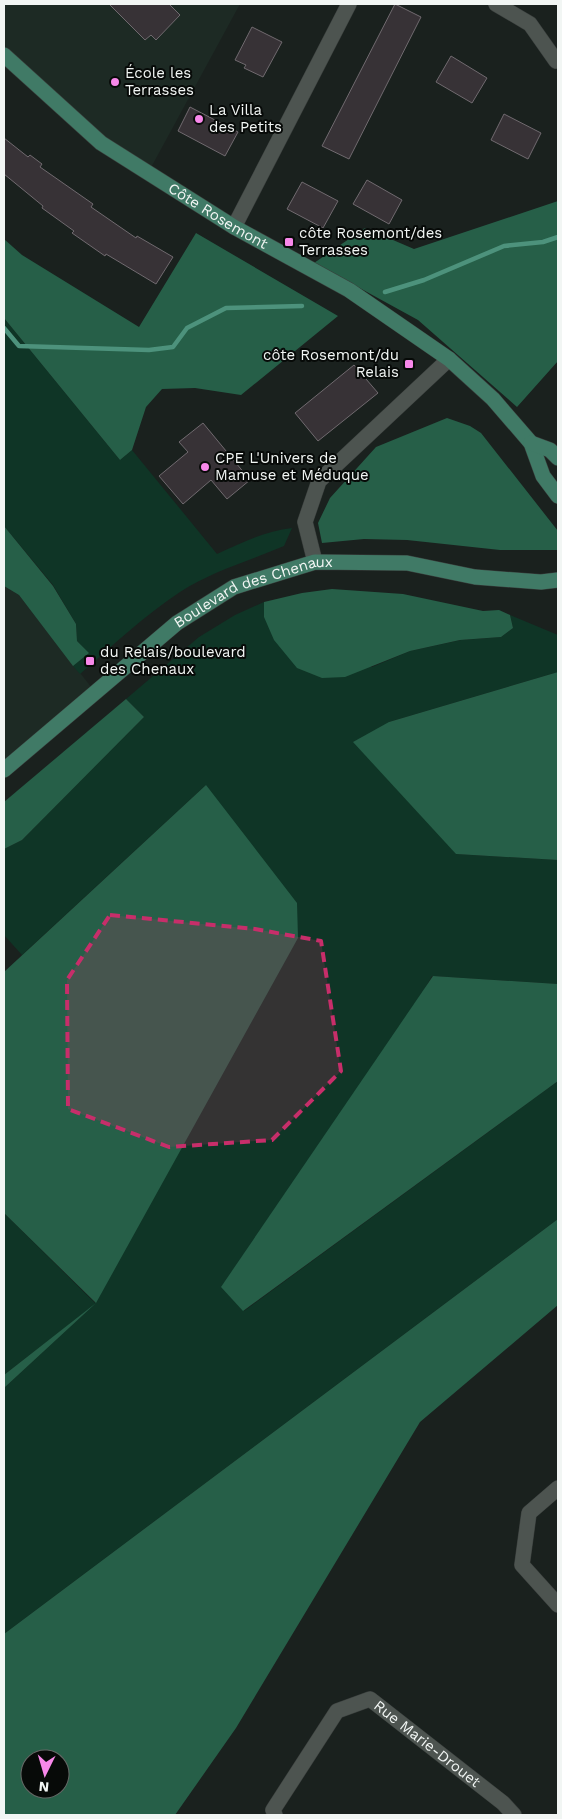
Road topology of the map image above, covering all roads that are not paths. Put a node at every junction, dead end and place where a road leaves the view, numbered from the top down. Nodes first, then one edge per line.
1 (349, 4) edge
2 (496, 4) edge
3 (4, 55) edge
4 (556, 62) dead end
5 (234, 228) junction
6 (449, 359) junction
7 (531, 443) junction
8 (558, 458) edge
9 (558, 496) edge
10 (315, 562) junction
11 (558, 580) edge
12 (4, 770) edge
13 (558, 1488) edge
14 (558, 1605) edge
15 (275, 1815) edge
16 (514, 1815) edge

1 - 5 street
2 - 4 street
3 - 5 street, Côte Rosemont
5 - 6 street, Côte Rosemont
6 - 7 street, Côte Rosemont
6 - 10 street
7 - 8 street, Côte Rosemont
7 - 9 street, Côte Rosemont
10 - 11 street, Boulevard des Chenaux
10 - 12 street, Boulevard des Chenaux
13 - 14 street
15 - 16 street, Rue Marie-Drouet

